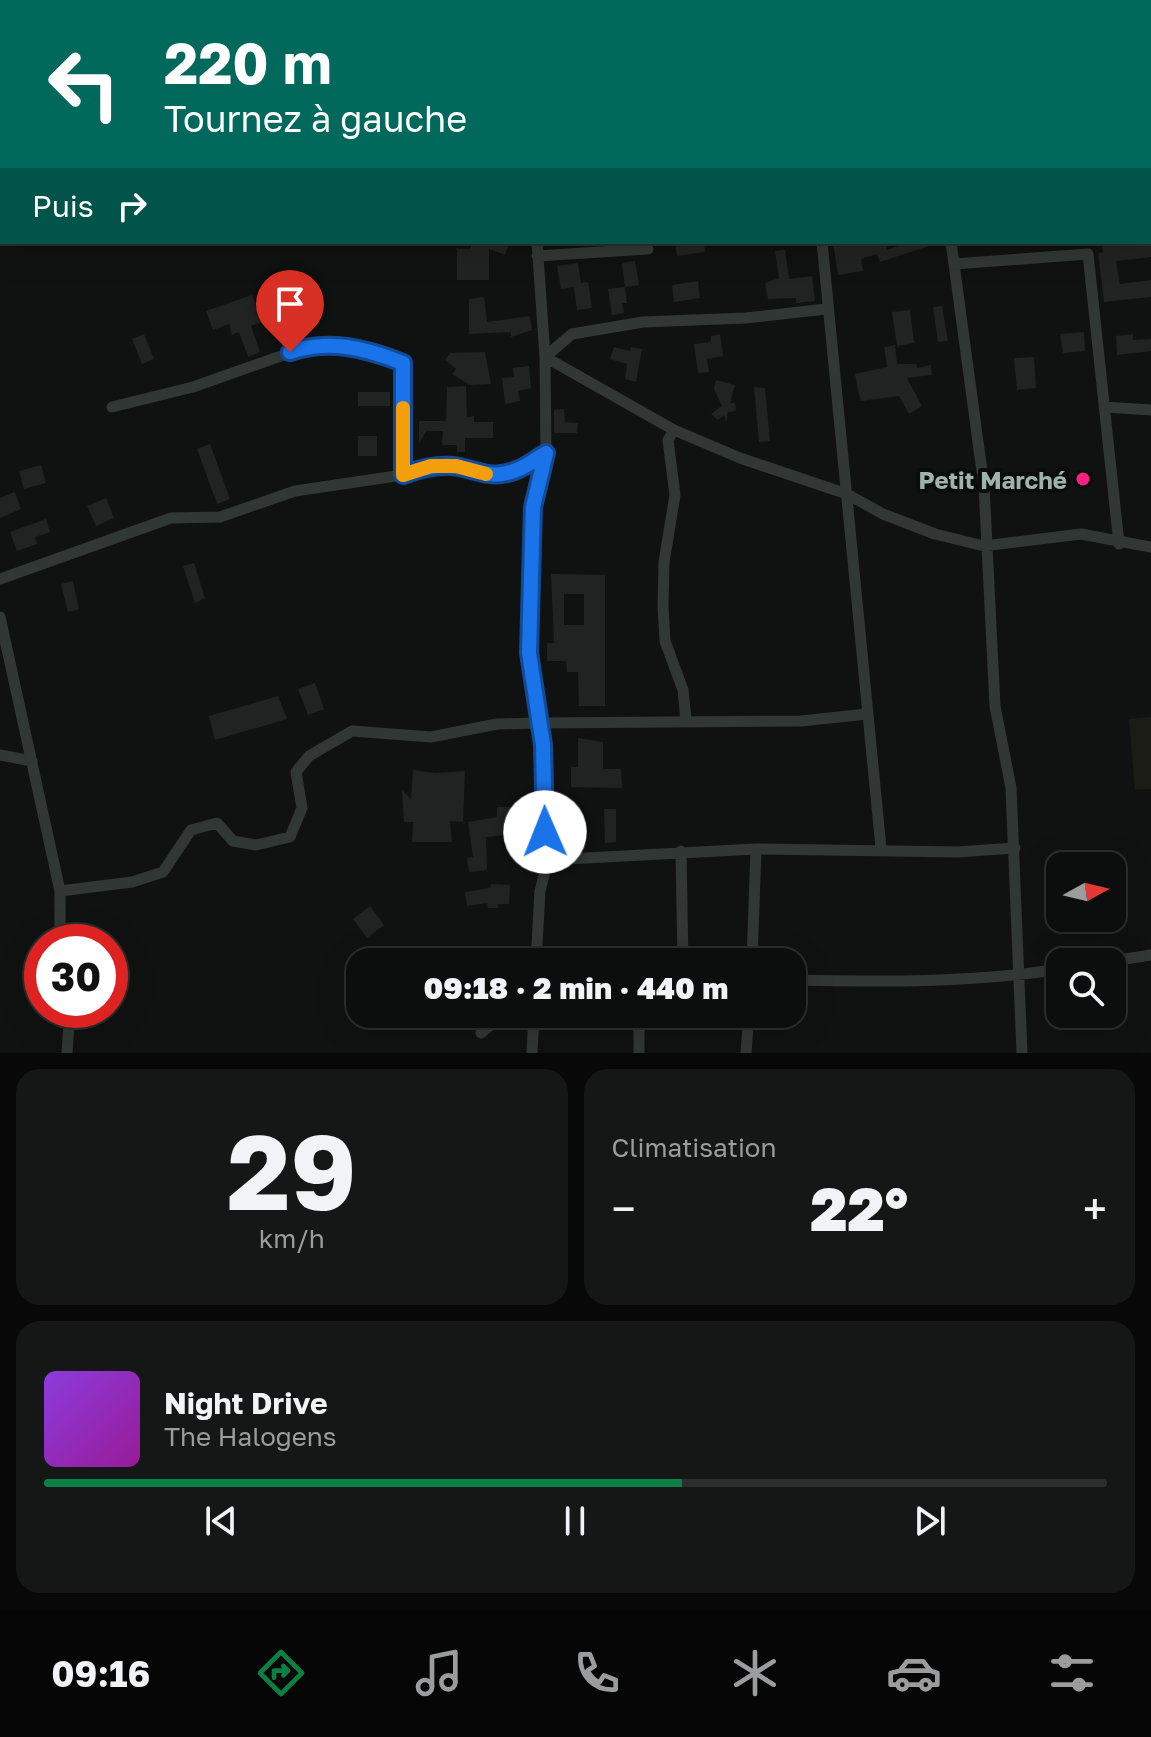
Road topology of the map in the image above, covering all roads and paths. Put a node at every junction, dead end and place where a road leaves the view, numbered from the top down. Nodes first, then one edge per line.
1 (537, 244) edge
2 (822, 244) edge
3 (951, 244) edge
4 (648, 249) dead end
5 (537, 256) junction
6 (954, 264) junction
7 (826, 309) junction
8 (545, 357) junction
9 (112, 407) dead end
10 (1104, 407) junction
11 (1151, 410) edge
12 (674, 430) junction
13 (546, 453) junction
14 (403, 475) junction
15 (847, 494) junction
16 (1119, 544) junction
17 (987, 546) junction
18 (1151, 547) edge
19 (0, 579) edge
20 (0, 617) edge
21 (867, 714) junction
22 (686, 720) junction
23 (540, 723) junction
24 (0, 755) edge
25 (32, 761) junction
26 (881, 848) junction
27 (1015, 848) junction
28 (756, 849) junction
29 (681, 851) junction
30 (548, 860) junction
31 (60, 891) junction
32 (60, 924) edge
33 (537, 948) edge
34 (683, 948) edge
35 (752, 948) edge
36 (1151, 955) edge
37 (1126, 959) edge
38 (1046, 971) edge
39 (1019, 976) junction
40 (806, 980) edge
41 (69, 1028) edge
42 (487, 1028) edge
43 (533, 1028) edge
44 (639, 1028) edge
45 (748, 1028) edge
46 (481, 1033) dead end
47 (67, 1053) edge
48 (532, 1053) edge
49 (639, 1053) edge
50 (746, 1053) edge
51 (1022, 1053) edge

1 - 5 street
2 - 7 street
3 - 6 street
4 - 5 street
5 - 8 street
6 - 10 street
6 - 17 street
7 - 8 street
7 - 15 street
8 - 12 street
8 - 13 street
9 - 14 street
10 - 11 street
10 - 16 street
12 - 15 street
12 - 22 street
13 - 14 street
13 - 23 street
14 - 19 street
15 - 17 street
15 - 21 street
16 - 17 street
16 - 18 street
17 - 27 street
20 - 25 street
21 - 22 street
21 - 26 street
22 - 23 street
23 - 30 street
23 - 31 street
24 - 25 street
25 - 31 street
26 - 27 street
26 - 28 street
27 - 39 street
28 - 29 street
28 - 35 street
29 - 30 street
29 - 34 street
30 - 33 street
31 - 32 street
36 - 37 street
38 - 39 street
39 - 40 street
39 - 51 street
41 - 47 street
42 - 46 street
43 - 48 street
44 - 49 street
45 - 50 street

